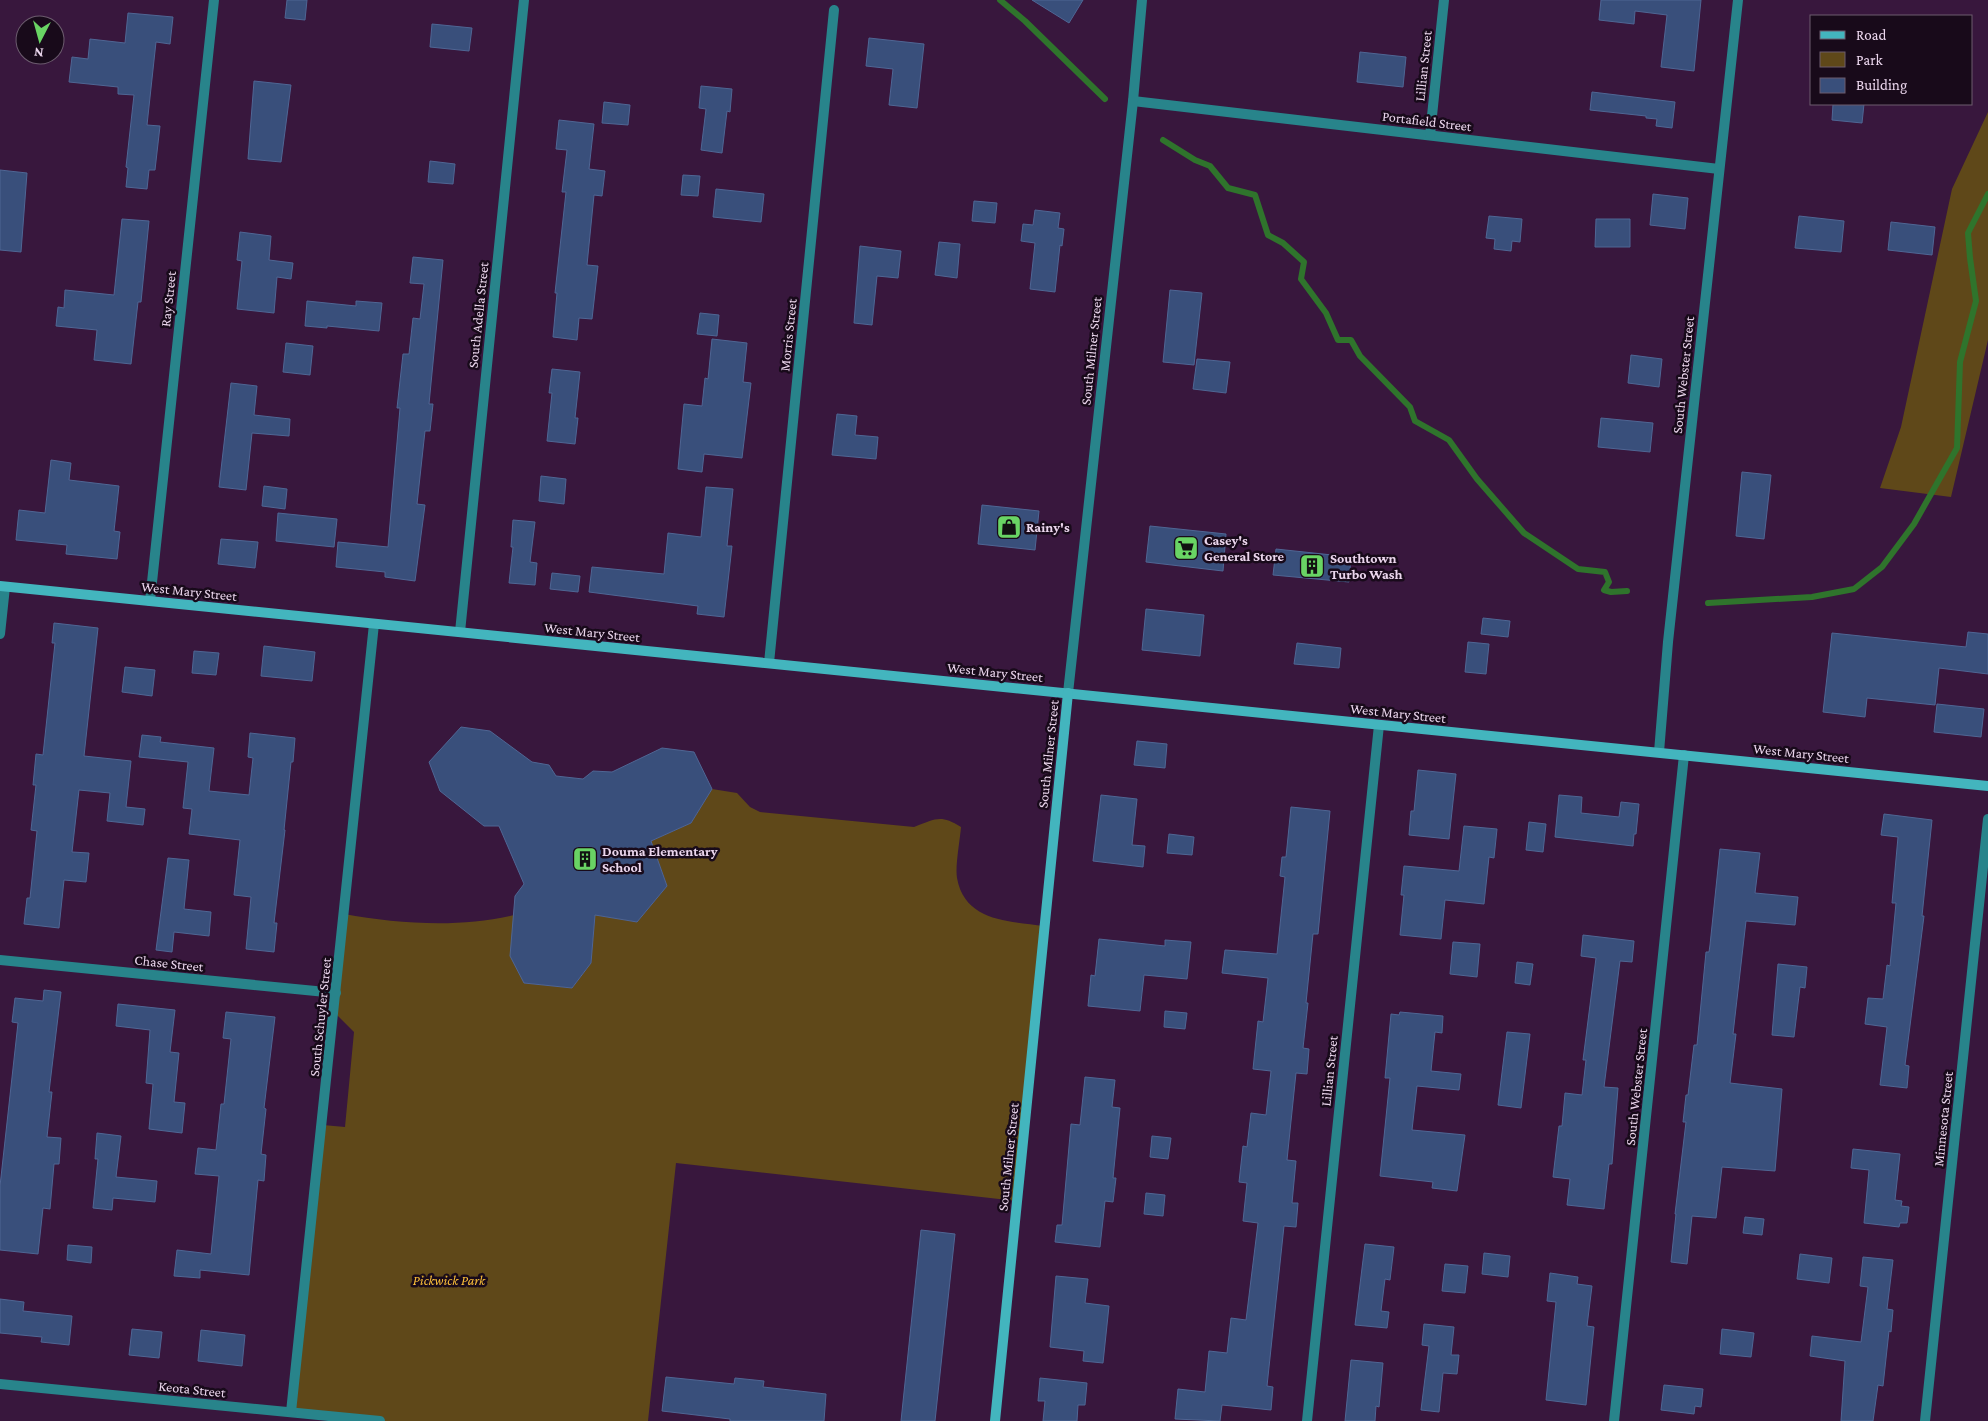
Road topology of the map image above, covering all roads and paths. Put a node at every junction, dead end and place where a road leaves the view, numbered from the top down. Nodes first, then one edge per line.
1 (214, 0) edge
2 (524, 0) edge
3 (1142, 0) edge
4 (1444, 0) edge
5 (1738, 0) edge
6 (834, 10) dead end
7 (1133, 101) junction
8 (1430, 135) junction
9 (1719, 169) junction
10 (2, 586) edge
11 (150, 601) junction
12 (374, 624) junction
13 (460, 632) junction
14 (0, 634) edge
15 (769, 663) junction
16 (1068, 693) junction
17 (1379, 725) junction
18 (1659, 752) junction
19 (1684, 755) junction
20 (1988, 786) edge
21 (1988, 819) edge
22 (0, 960) edge
23 (336, 993) junction
24 (0, 1384) edge
25 (291, 1412) junction
26 (380, 1421) edge
27 (995, 1421) edge
28 (1307, 1421) edge
29 (1614, 1421) edge
30 (1925, 1421) edge

1 - 11 street, Ray Street
2 - 13 street, South Adella Street
3 - 7 street, South Milner Street
4 - 8 street, Lillian Street
5 - 9 street, South Webster Street
6 - 15 street, Morris Street
7 - 8 street, Portafield Street
7 - 16 street, South Milner Street
8 - 9 street, Portafield Street
9 - 18 street, South Webster Street
10 - 11 main road, West Mary Street
10 - 14 street
11 - 12 main road, West Mary Street
12 - 13 main road, West Mary Street
12 - 23 street, South Schuyler Street
13 - 15 main road, West Mary Street
15 - 16 main road, West Mary Street
16 - 17 main road, West Mary Street
16 - 27 main road, South Milner Street
17 - 18 main road, West Mary Street
17 - 28 street, Lillian Street
18 - 19 main road, West Mary Street
19 - 20 main road, West Mary Street
19 - 29 street, South Webster Street
21 - 30 street, Minnesota Street
22 - 23 street, Chase Street
23 - 25 street, South Schuyler Street
24 - 25 street, Keota Street
25 - 26 street, Keota Street

